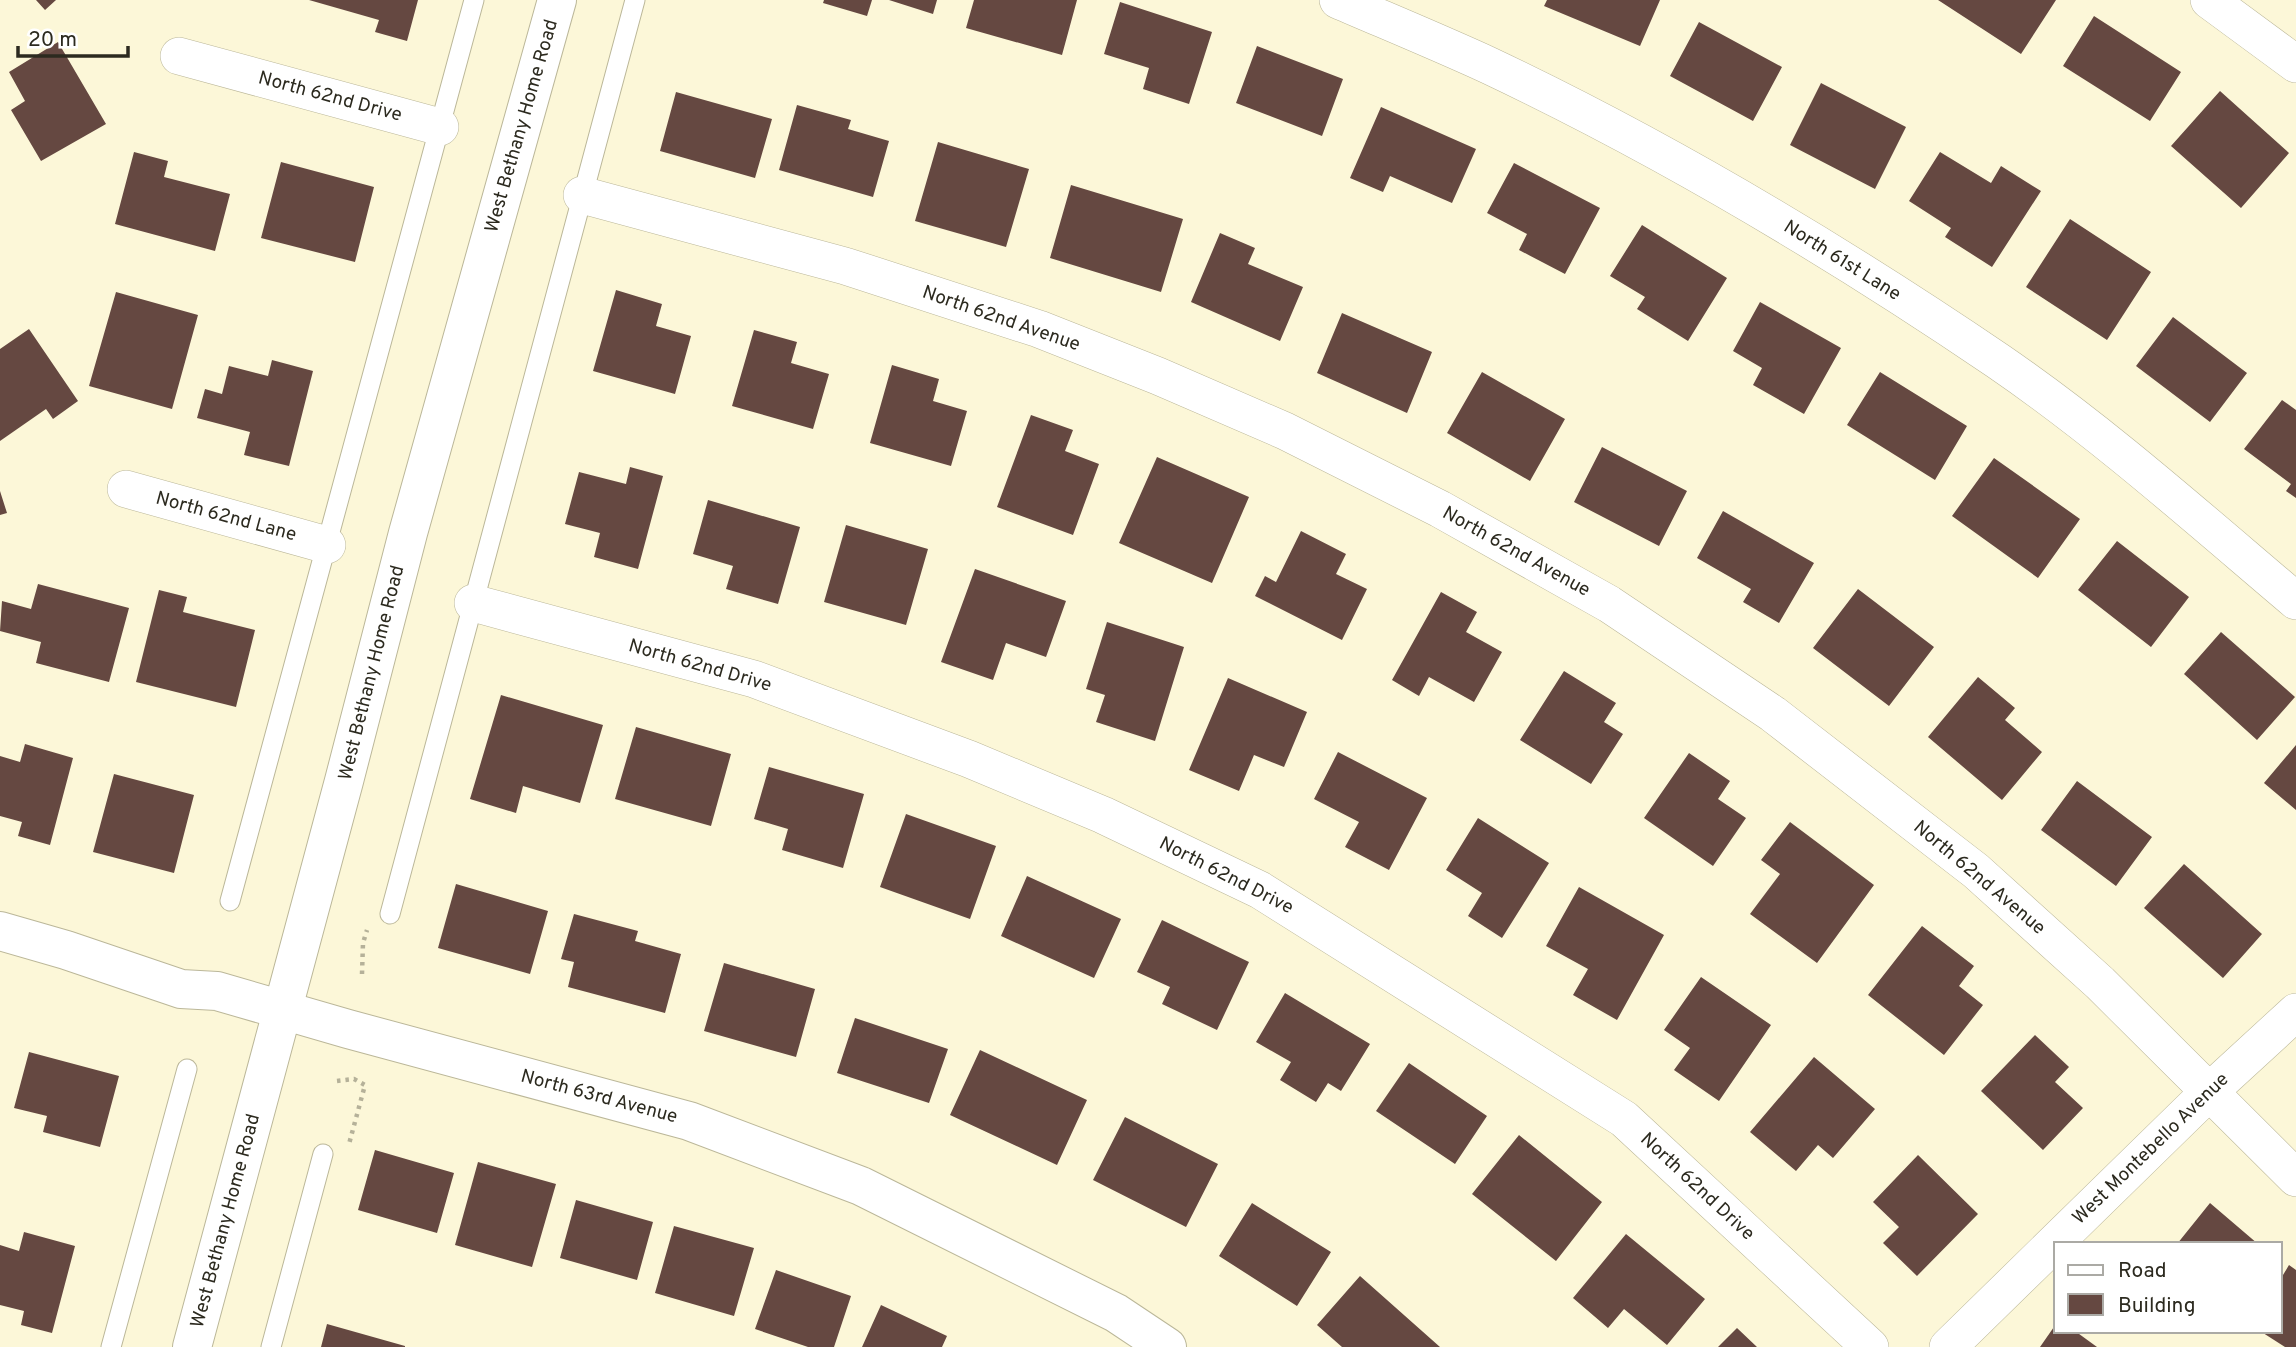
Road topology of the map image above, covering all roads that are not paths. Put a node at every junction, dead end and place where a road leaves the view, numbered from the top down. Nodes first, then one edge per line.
1 (474, 0) edge
2 (557, 0) edge
3 (633, 0) edge
4 (1338, 0) edge
5 (2209, 0) edge
6 (179, 56) dead end
7 (2296, 64) edge
8 (440, 127) junction
9 (582, 195) junction
10 (126, 489) dead end
11 (327, 545) junction
12 (2296, 601) edge
13 (473, 603) junction
14 (230, 901) dead end
15 (390, 914) dead end
16 (0, 931) edge
17 (282, 1009) junction
18 (2296, 1012) edge
19 (187, 1069) dead end
20 (2210, 1091) junction
21 (323, 1154) dead end
22 (2296, 1178) edge
23 (2055, 1242) edge
24 (2054, 1243) edge
25 (111, 1347) edge
26 (192, 1347) edge
27 (271, 1347) edge
28 (1167, 1347) edge
29 (1870, 1347) edge
30 (1948, 1347) edge

1 - 8 lane
2 - 17 main road, West Bethany Home Road
3 - 9 lane
4 - 12 street, North 61st Lane
5 - 7 street
6 - 8 street, North 62nd Drive
8 - 11 lane
9 - 13 lane
9 - 20 street, North 62nd Avenue
10 - 11 street, North 62nd Lane
11 - 14 lane
13 - 15 lane
13 - 29 street, North 62nd Drive
16 - 17 main road, North 63rd Avenue
17 - 26 main road, West Bethany Home Road
17 - 28 main road, North 63rd Avenue
18 - 20 street, West Montebello Avenue
19 - 25 lane
20 - 22 street, North 62nd Avenue
20 - 23 street, West Montebello Avenue
21 - 27 lane
24 - 30 street, West Montebello Avenue

